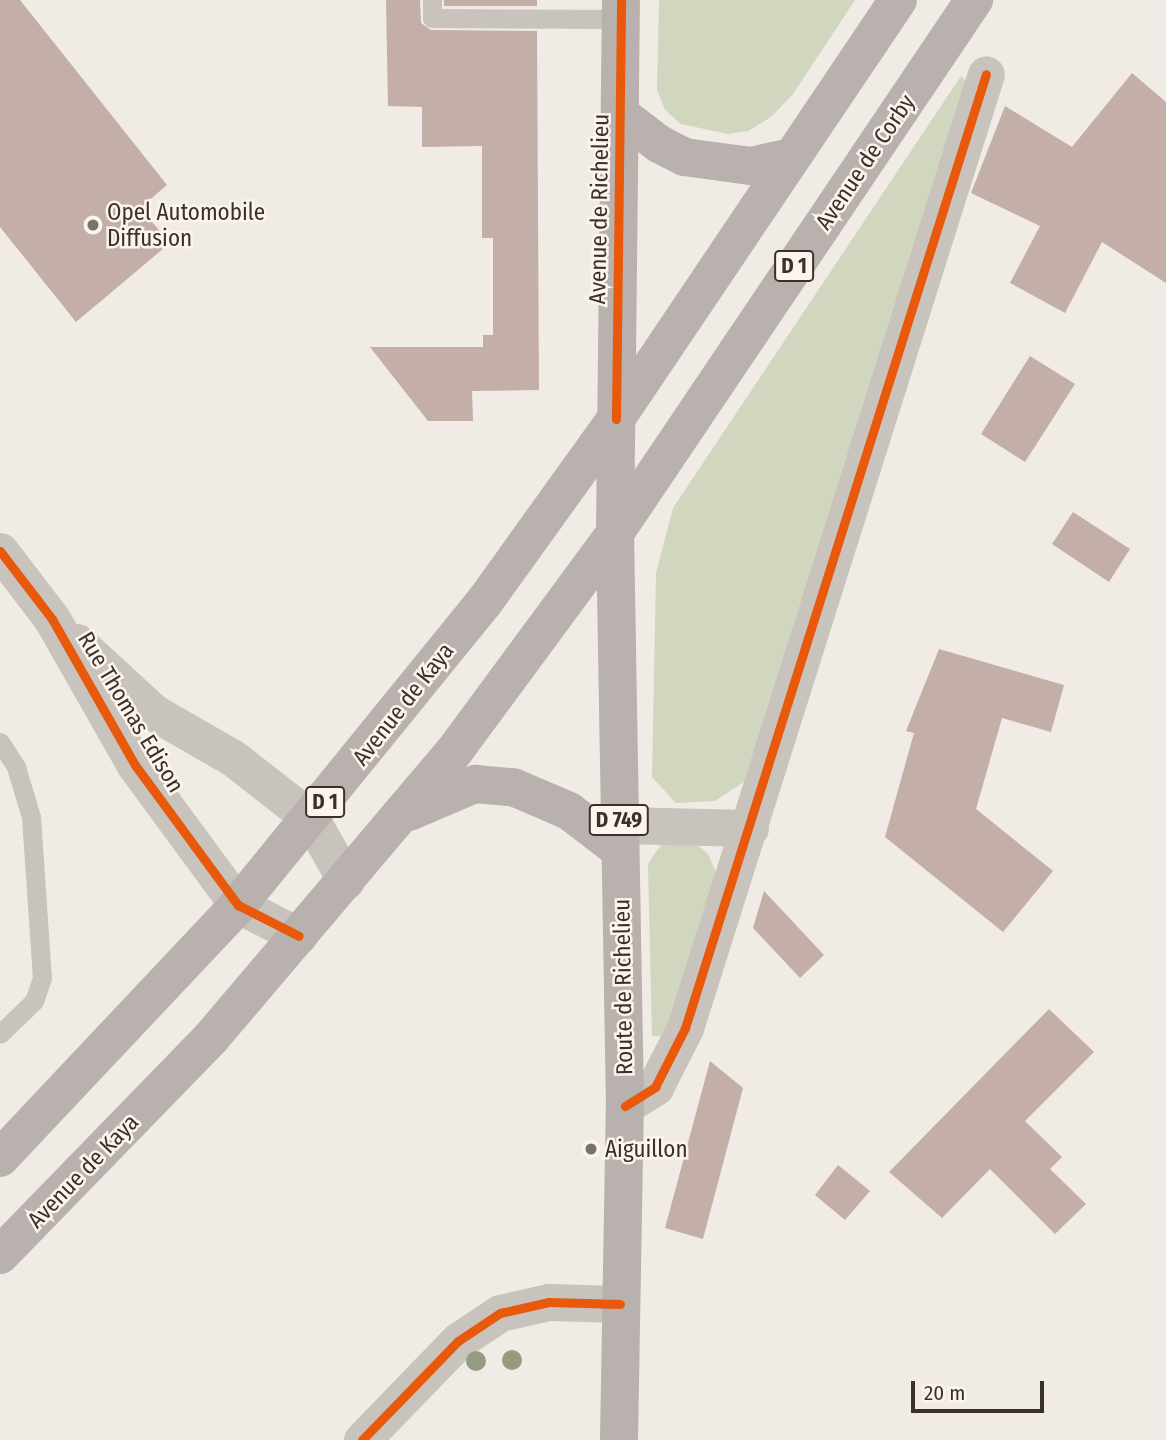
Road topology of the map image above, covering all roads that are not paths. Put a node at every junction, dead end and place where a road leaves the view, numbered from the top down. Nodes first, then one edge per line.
1 (432, 0) edge
2 (898, 0) edge
3 (974, 0) edge
4 (621, 9) edge
5 (986, 75) dead end
6 (620, 114) junction
7 (791, 157) junction
8 (616, 419) junction
9 (615, 533) junction
10 (0, 551) edge
11 (52, 619) junction
12 (0, 742) edge
13 (400, 816) junction
14 (311, 819) junction
15 (750, 828) junction
16 (620, 837) junction
17 (346, 881) junction
18 (238, 905) junction
19 (299, 936) junction
20 (0, 1034) edge
21 (625, 1106) junction
22 (0, 1158) edge
23 (0, 1255) edge
24 (620, 1304) junction
25 (362, 1440) edge
26 (619, 1440) edge

1 - 4 lane
2 - 7 main road, D 1
3 - 9 main road, Avenue de Corby / D 1
4 - 6 main road, Avenue de Richelieu
5 - 15 street
6 - 7 main road
6 - 8 main road, Avenue de Richelieu / D 749
7 - 8 main road, D 1
8 - 9 main road, Avenue de Richelieu / D 749
8 - 14 main road, Avenue de Kaya / D 1
9 - 13 main road, Avenue de Kaya / D 1
9 - 16 main road, Route de Richelieu / D 749
10 - 11 street, Rue Thomas Edison
11 - 14 street, Rue Thomas Edison
11 - 18 street, Rue Thomas Edison
12 - 20 lane
13 - 16 main road
13 - 17 main road, Avenue de Kaya / D 1
14 - 17 street, Rue Thomas Edison
14 - 18 main road, Avenue de Kaya / D 1
15 - 16 street
15 - 21 street
16 - 21 main road, Route de Richelieu / D 749
17 - 19 main road, Avenue de Kaya / D 1
18 - 19 street, Rue Thomas Edison
18 - 22 main road, Avenue de Kaya / D 1
19 - 23 main road, Avenue de Kaya / D 1
21 - 24 main road, Route de Richelieu / D 749
24 - 25 street
24 - 26 main road, Route de Richelieu / D 749

